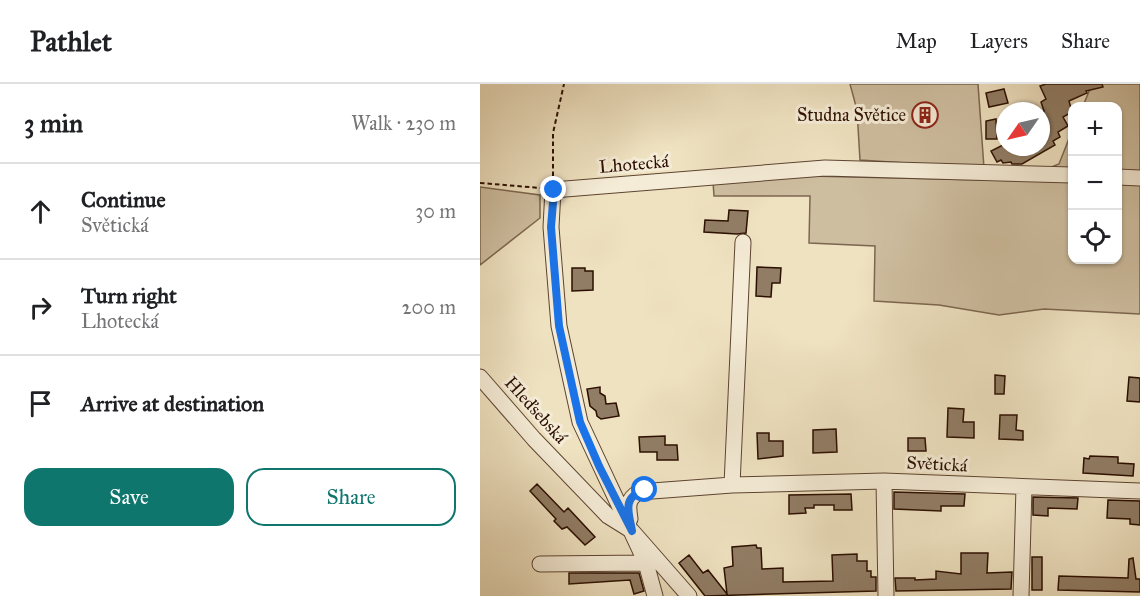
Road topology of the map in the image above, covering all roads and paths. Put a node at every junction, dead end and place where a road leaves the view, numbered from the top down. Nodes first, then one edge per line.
1 (564, 84) edge
2 (1068, 175) edge
3 (1122, 177) edge
4 (1140, 178) edge
5 (480, 183) edge
6 (554, 190) junction
7 (743, 242) dead end
8 (480, 377) edge
9 (884, 481) junction
10 (732, 485) junction
11 (1024, 487) junction
12 (1140, 491) edge
13 (632, 531) junction
14 (646, 563) junction
15 (540, 564) dead end
16 (655, 596) edge
17 (689, 596) edge
18 (886, 596) edge
19 (1022, 596) edge

1 - 6 path
2 - 6 street, Lhotecká
3 - 4 street
5 - 6 path
6 - 13 street
7 - 10 street
8 - 13 street, Hleďsebská
9 - 10 street, Světická
9 - 11 street, Světická
9 - 18 street
10 - 13 street, Světická
11 - 12 street, Světická
11 - 19 street
13 - 14 street
13 - 17 street, Hleďsebská
14 - 15 street
14 - 16 street

